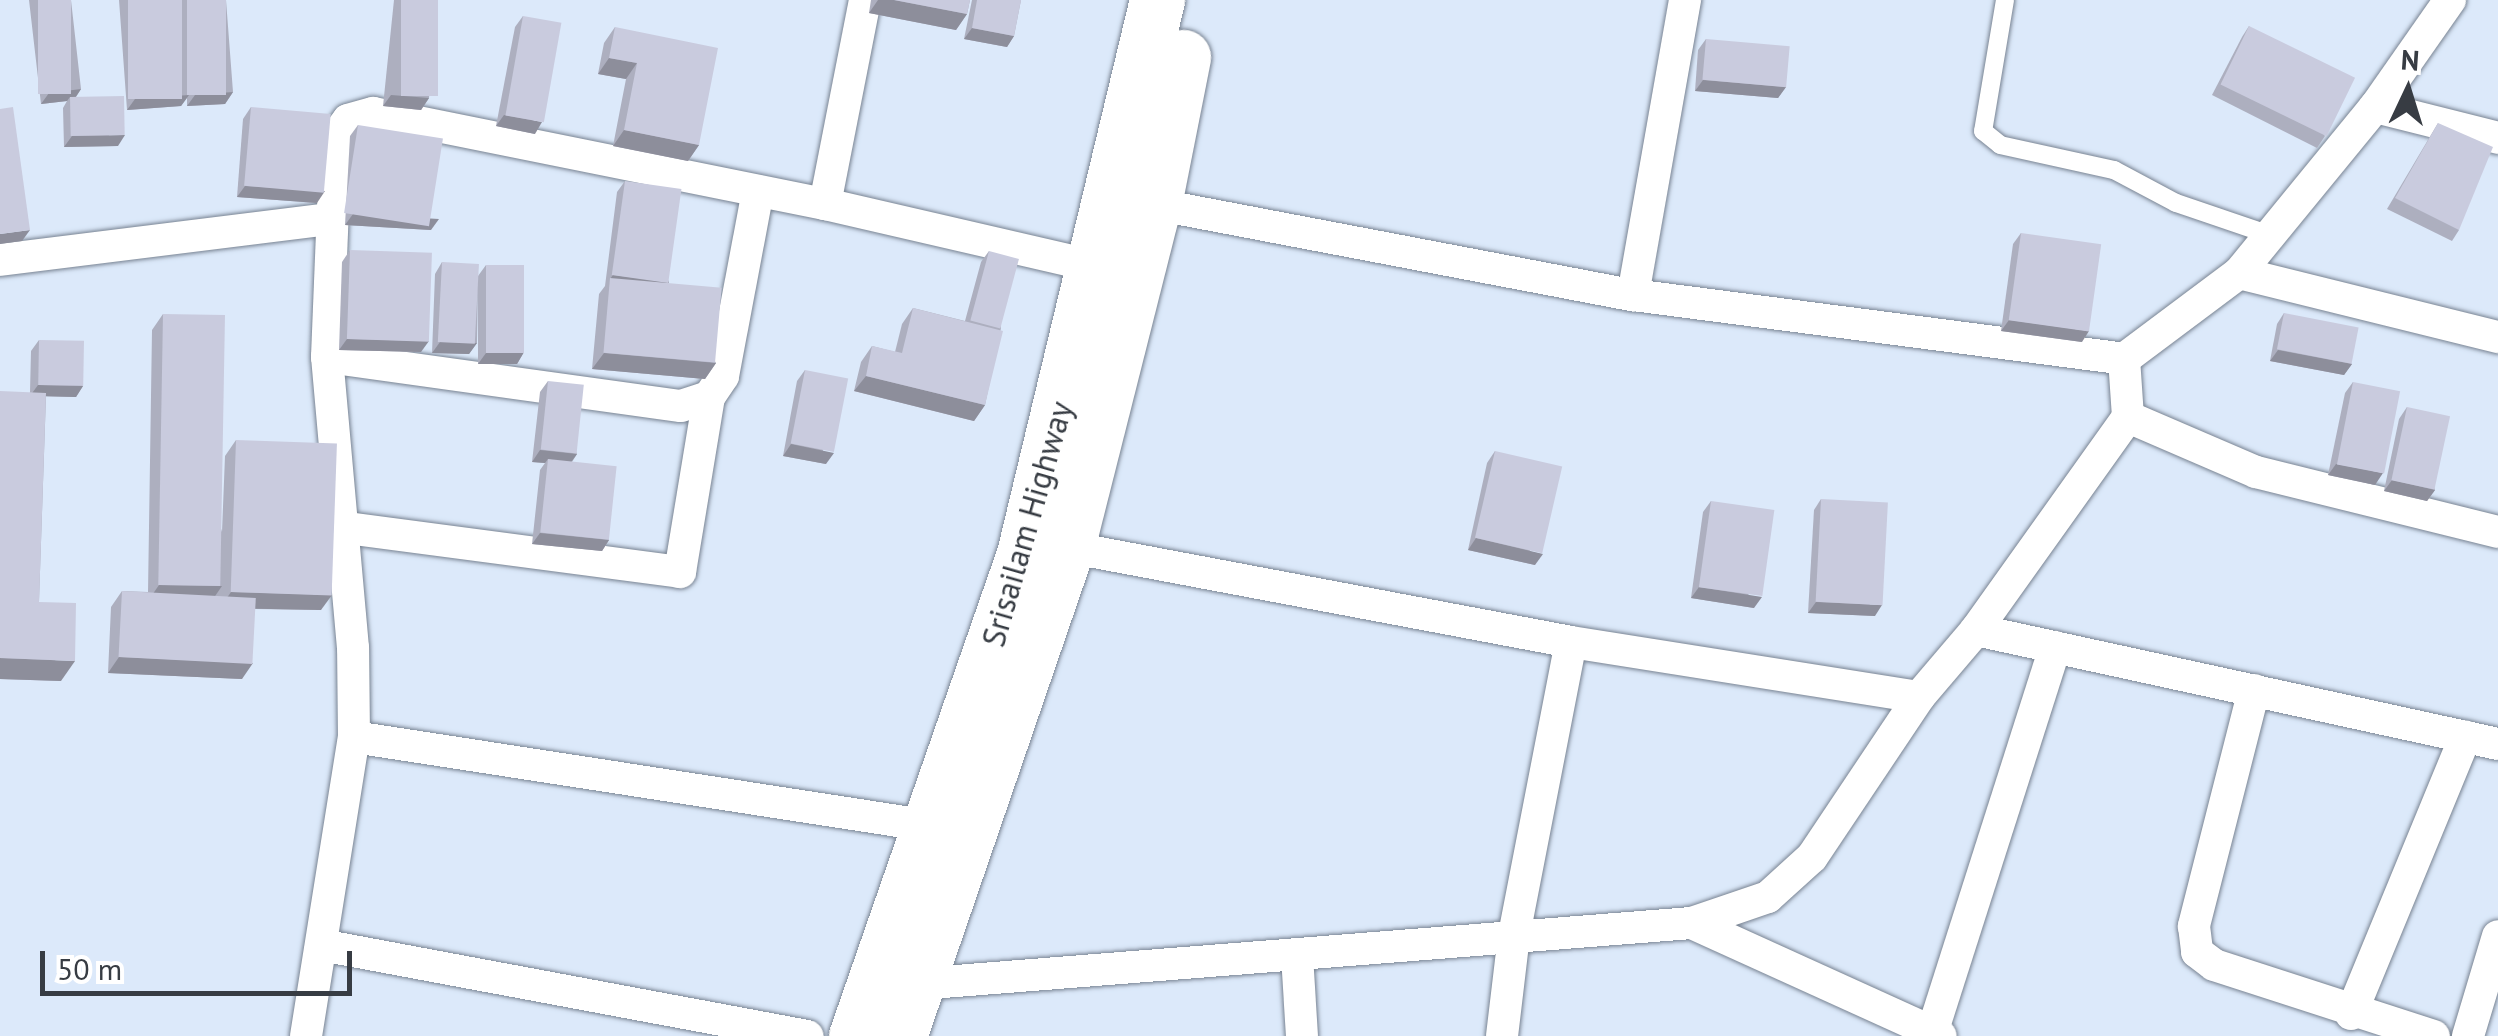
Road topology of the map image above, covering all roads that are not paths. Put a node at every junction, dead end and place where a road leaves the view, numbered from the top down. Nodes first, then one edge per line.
1 (864, 0) edge
2 (1156, 0) edge
3 (1194, 0) edge
4 (1685, 0) edge
5 (2005, 0) edge
6 (2450, 0) edge
7 (2375, 107) junction
8 (2498, 138) edge
9 (758, 191) junction
10 (825, 204) junction
11 (1154, 204) junction
12 (330, 219) junction
13 (2270, 235) junction
14 (0, 260) edge
15 (1097, 268) junction
16 (2239, 273) junction
17 (1633, 294) junction
18 (2498, 336) edge
19 (326, 357) junction
20 (2124, 359) junction
21 (709, 397) junction
22 (2128, 417) junction
23 (339, 528) junction
24 (2498, 532) edge
25 (1047, 544) junction
26 (1976, 630) junction
27 (1571, 642) junction
28 (2055, 648) junction
29 (2254, 690) junction
30 (1920, 697) junction
31 (354, 737) junction
32 (2466, 737) junction
33 (2498, 744) edge
34 (930, 826) junction
35 (1692, 922) junction
36 (1514, 935) junction
37 (2498, 936) edge
38 (321, 946) junction
39 (1297, 955) junction
40 (918, 984) junction
41 (2351, 1014) junction
42 (1936, 1035) edge
43 (306, 1036) edge
44 (808, 1036) edge
45 (856, 1036) edge
46 (899, 1036) edge
47 (1302, 1036) edge
48 (1502, 1036) edge
49 (2434, 1036) edge
50 (2468, 1036) edge

1 - 10 street
2 - 15 highway, Srisailam Highway
3 - 11 highway, Srisailam Highway
4 - 17 street
5 - 13 lane
6 - 7 street
7 - 8 street
7 - 13 street
9 - 10 street
9 - 12 street
9 - 21 street
10 - 15 street
11 - 17 street
11 - 25 highway, Srisailam Highway
12 - 14 street
12 - 19 street
13 - 16 street
15 - 25 highway, Srisailam Highway
16 - 18 street
16 - 20 street
17 - 20 street
19 - 21 street
19 - 23 street
20 - 22 street
21 - 23 street
22 - 24 street
22 - 26 street
23 - 31 street
25 - 27 street
25 - 34 highway, Srisailam Highway
25 - 40 highway, Srisailam Highway
26 - 28 street
26 - 30 street
27 - 30 street
27 - 36 street
28 - 29 street
28 - 42 street
29 - 32 street
29 - 41 street
30 - 35 street
31 - 34 street
31 - 38 street
32 - 33 street
32 - 41 street
34 - 45 highway, Srisailam Highway
35 - 36 street
35 - 42 street
36 - 39 street
36 - 48 street
37 - 50 street
38 - 43 street
38 - 44 street
39 - 40 street
39 - 47 street
40 - 46 highway, Srisailam Highway
41 - 49 street

